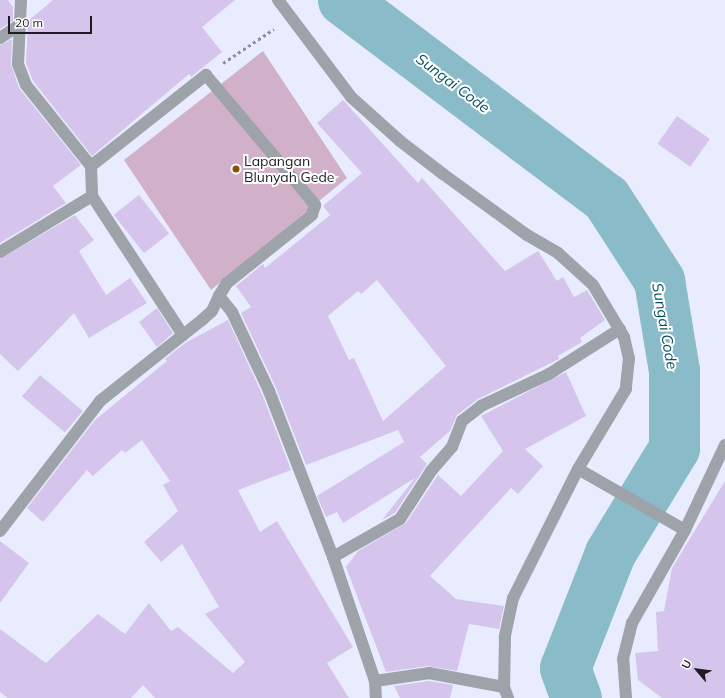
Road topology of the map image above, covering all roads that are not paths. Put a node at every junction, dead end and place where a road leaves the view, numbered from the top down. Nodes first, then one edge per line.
1 (21, 0) edge
2 (278, 0) edge
3 (21, 24) junction
4 (0, 38) edge
5 (92, 166) junction
6 (92, 196) junction
7 (0, 252) edge
8 (219, 296) junction
9 (620, 330) junction
10 (183, 335) junction
11 (725, 446) edge
12 (578, 470) junction
13 (685, 530) junction
14 (0, 531) edge
15 (333, 557) junction
16 (375, 680) junction
17 (506, 692) edge
18 (376, 698) edge
19 (626, 698) edge

1 - 3 street
2 - 9 street
3 - 4 street
3 - 5 street
5 - 6 street
5 - 8 street
6 - 7 street
6 - 10 street
8 - 10 street
8 - 15 street
9 - 12 street
9 - 15 street
10 - 14 street
11 - 13 street
12 - 13 street
12 - 17 street
13 - 19 street
15 - 16 street
16 - 17 street
16 - 18 street

